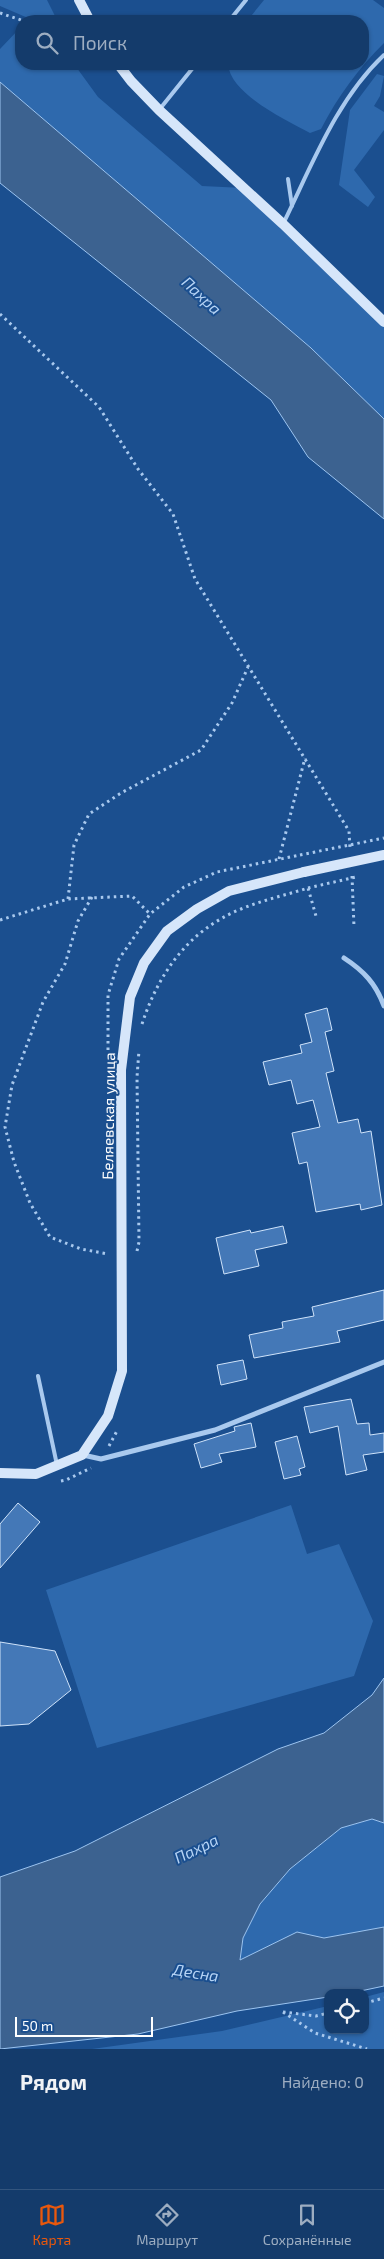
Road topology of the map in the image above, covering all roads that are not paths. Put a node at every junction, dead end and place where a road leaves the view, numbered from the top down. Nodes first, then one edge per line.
1 (79, 0) edge
2 (246, 0) edge
3 (87, 15) edge
4 (234, 15) edge
5 (384, 55) edge
6 (369, 69) edge
7 (123, 70) edge
8 (191, 70) edge
9 (369, 70) edge
10 (159, 110) junction
11 (288, 179) dead end
12 (292, 206) junction
13 (283, 224) junction
14 (384, 322) edge
15 (384, 855) edge
16 (344, 958) dead end
17 (384, 1006) edge
18 (384, 1362) edge
19 (38, 1376) dead end
20 (82, 1455) junction
21 (57, 1465) junction
22 (0, 1473) edge

1 - 3 main road
2 - 4 lane
5 - 6 lane
7 - 10 main road
8 - 10 lane
9 - 12 lane
10 - 13 main road
11 - 12 lane
12 - 13 lane
13 - 14 main road
15 - 20 main road, Беляевская улица, bridge
16 - 17 street
18 - 20 street
19 - 21 lane
20 - 21 main road
21 - 22 main road

